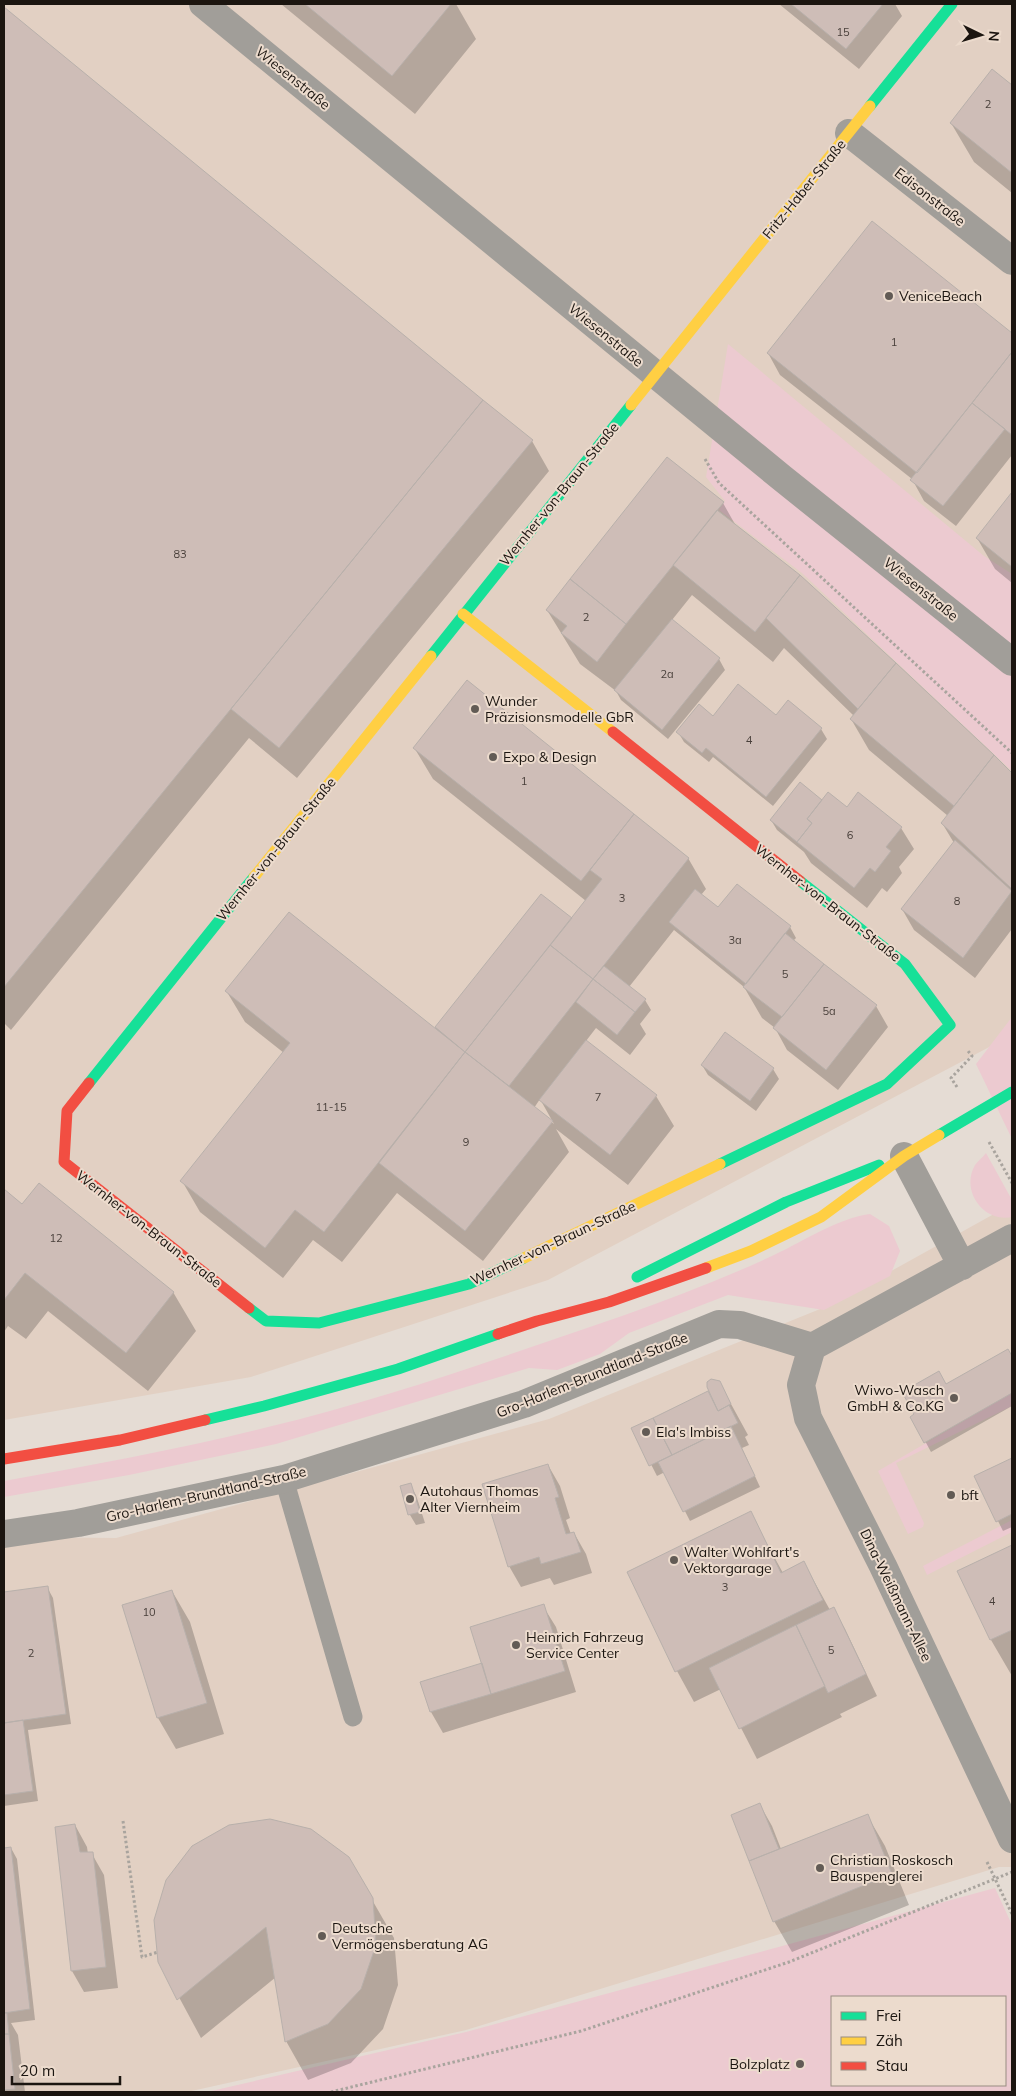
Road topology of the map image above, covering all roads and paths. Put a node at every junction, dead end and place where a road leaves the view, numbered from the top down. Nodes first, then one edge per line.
1 (203, 4) edge
2 (952, 4) edge
3 (849, 133) junction
4 (1012, 261) edge
5 (655, 374) junction
6 (704, 458) dead end
7 (463, 614) junction
8 (1012, 662) edge
9 (1012, 753) edge
10 (1012, 1092) edge
11 (904, 1156) junction
12 (1012, 1238) edge
13 (962, 1266) junction
14 (628, 1281) dead end
15 (610, 1289) dead end
16 (537, 1321) junction
17 (812, 1347) junction
18 (4, 1459) edge
19 (284, 1479) junction
20 (4, 1534) edge
21 (353, 1718) dead end
22 (123, 1821) dead end
23 (1012, 1839) edge
24 (1012, 1872) edge
25 (158, 1952) dead end
26 (331, 2092) edge

1 - 5 street, Wiesenstraße
2 - 3 street, Fritz-Haber-Straße
3 - 4 street, Edisonstraße
3 - 5 street, Fritz-Haber-Straße
5 - 7 street, Wernher-von-Braun-Straße
5 - 8 street, Wiesenstraße
6 - 9 path
7 - 7 street, Wernher-von-Braun-Straße
10 - 11 street
11 - 13 street
11 - 14 street
11 - 16 street
12 - 13 street
13 - 17 street
15 - 16 street
16 - 18 street
17 - 19 street, Gro-Harlem-Brundtland-Straße
17 - 23 street, Dina-Weißmann-Allee
19 - 20 street, Gro-Harlem-Brundtland-Straße
19 - 21 lane
22 - 25 path
24 - 26 path

